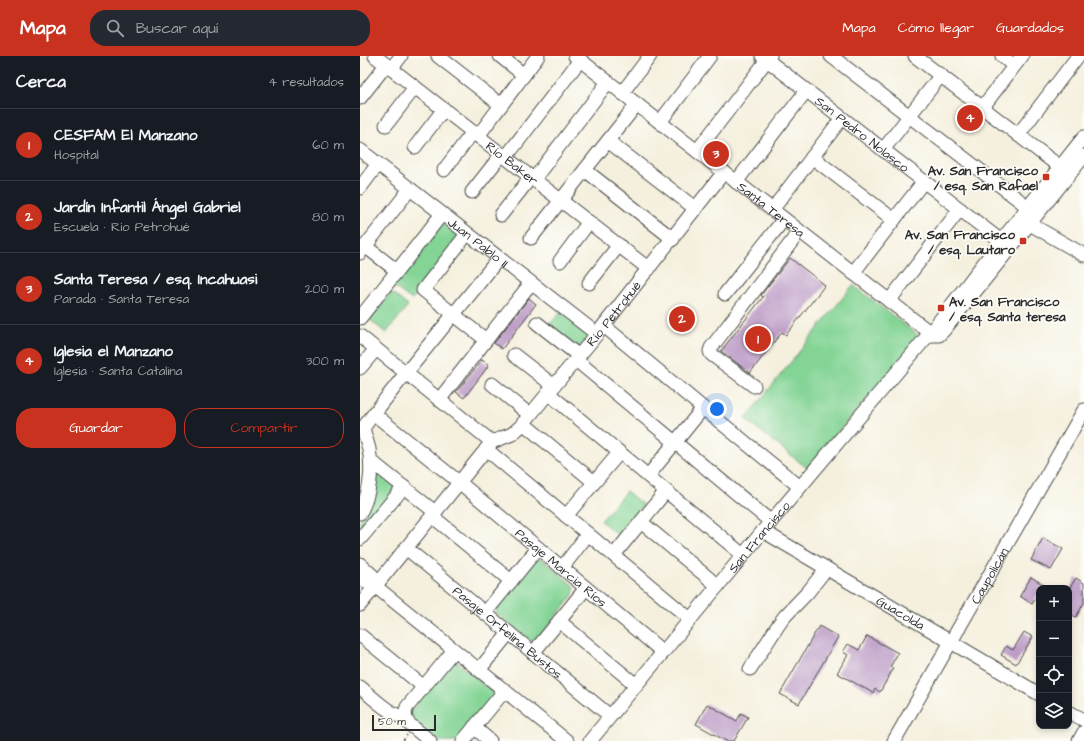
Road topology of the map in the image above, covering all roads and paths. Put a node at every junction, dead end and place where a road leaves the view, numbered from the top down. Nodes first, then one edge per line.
1 (375, 56) edge
2 (401, 56) edge
3 (438, 56) edge
4 (500, 56) edge
5 (538, 56) edge
6 (650, 56) edge
7 (710, 56) edge
8 (831, 56) edge
9 (915, 56) edge
10 (1002, 56) edge
11 (1078, 56) edge
12 (766, 57) edge
13 (583, 59) edge
14 (1018, 61) edge
15 (389, 67) junction
16 (524, 75) junction
17 (941, 76) junction
18 (608, 82) junction
19 (416, 87) junction
20 (806, 91) junction
21 (622, 93) junction
22 (360, 98) edge
23 (637, 104) junction
24 (501, 105) junction
25 (982, 108) junction
26 (444, 109) junction
27 (909, 116) junction
28 (842, 118) junction
29 (660, 122) junction
30 (386, 125) dead end
31 (475, 134) junction
32 (1018, 135) junction
33 (1084, 137) edge
34 (608, 141) junction
35 (415, 147) dead end
36 (360, 150) edge
37 (883, 150) junction
38 (697, 152) junction
39 (504, 156) junction
40 (1084, 156) edge
41 (812, 157) junction
42 (378, 164) junction
43 (1060, 167) junction
44 (444, 170) dead end
45 (585, 170) junction
46 (724, 172) junction
47 (532, 178) junction
48 (924, 181) junction
49 (736, 182) junction
50 (360, 188) edge
51 (410, 189) junction
52 (472, 192) dead end
53 (561, 200) junction
54 (1028, 207) junction
55 (696, 209) junction
56 (960, 209) junction
57 (772, 210) junction
58 (442, 214) junction
59 (501, 215) dead end
60 (784, 219) junction
61 (894, 220) junction
62 (1024, 221) junction
63 (589, 222) junction
64 (798, 230) junction
65 (468, 234) junction
66 (531, 238) dead end
67 (673, 239) junction
68 (1001, 241) junction
69 (619, 245) junction
70 (363, 250) edge
71 (1084, 255) edge
72 (499, 258) junction
73 (560, 261) dead end
74 (649, 269) junction
75 (397, 271) junction
76 (853, 273) junction
77 (531, 283) junction
78 (589, 283) dead end
79 (725, 294) dead end
80 (889, 301) junction
81 (454, 315) junction
82 (360, 318) edge
83 (537, 323) dead end
84 (600, 330) junction
85 (930, 333) junction
86 (360, 336) edge
87 (486, 340) junction
88 (376, 349) junction
89 (514, 355) dead end
90 (577, 358) junction
91 (360, 368) edge
92 (406, 373) junction
93 (492, 384) dead end
94 (754, 386) dead end
95 (551, 390) junction
96 (438, 400) junction
97 (703, 408) junction
98 (1084, 410) edge
99 (374, 414) junction
100 (526, 419) junction
101 (363, 439) edge
102 (675, 442) junction
103 (489, 446) junction
104 (619, 453) junction
105 (370, 465) junction
106 (648, 476) junction
107 (459, 482) junction
108 (594, 482) junction
109 (404, 487) junction
110 (800, 487) junction
111 (666, 491) junction
112 (360, 513) edge
113 (433, 514) junction
114 (566, 516) junction
115 (641, 522) junction
116 (767, 527) junction
117 (588, 534) junction
118 (360, 539) edge
119 (406, 548) junction
120 (538, 548) junction
121 (743, 555) junction
122 (614, 556) junction
123 (360, 564) edge
124 (562, 568) junction
125 (826, 569) junction
126 (360, 579) edge
127 (511, 581) junction
128 (375, 586) junction
129 (718, 586) junction
130 (586, 588) junction
131 (360, 605) edge
132 (485, 613) junction
133 (690, 619) junction
134 (559, 621) junction
135 (509, 633) junction
136 (360, 635) edge
137 (951, 642) junction
138 (454, 650) junction
139 (663, 652) junction
140 (533, 653) junction
141 (750, 669) dead end
142 (479, 670) junction
143 (636, 685) junction
144 (360, 687) edge
145 (424, 687) junction
146 (505, 690) junction
147 (1037, 693) edge
148 (1072, 714) edge
149 (610, 716) junction
150 (406, 719) junction
151 (1084, 720) edge
152 (474, 728) junction
153 (1084, 732) edge
154 (425, 740) edge
155 (463, 741) edge
156 (490, 741) edge
157 (568, 741) edge
158 (590, 741) edge
159 (894, 741) edge
160 (1079, 741) edge

1 - 15 street, Río Baker
2 - 15 street
3 - 24 street
4 - 16 street
5 - 16 street
6 - 21 street
7 - 29 street
8 - 27 street
9 - 17 street
10 - 14 street
11 - 32 street
12 - 20 street, San Pedro Nolasco
12 - 38 street
13 - 18 street, Santa Teresa
13 - 39 street
14 - 25 street
15 - 19 street, Río Baker
15 - 22 street
16 - 24 street
17 - 25 street
17 - 27 street
18 - 21 street, Santa Teresa
18 - 47 street
19 - 26 street, Río Baker
19 - 30 street
20 - 28 street, San Pedro Nolasco
20 - 49 street
21 - 23 street, Santa Teresa
23 - 29 street, Santa Teresa
23 - 34 street
24 - 31 street
25 - 32 street
26 - 31 street, Río Baker
26 - 35 street
27 - 37 street
27 - 54 street
28 - 37 street, San Pedro Nolasco
28 - 41 street
29 - 38 street, Santa Teresa
31 - 39 street, Río Baker
31 - 44 street
32 - 43 street
33 - 43 street
34 - 45 street
34 - 55 street
36 - 42 street, Juan Pablo II
37 - 48 street, San Pedro Nolasco
38 - 46 street, Santa Teresa
39 - 47 street, Río Baker
39 - 52 street
40 - 62 street
41 - 57 street
41 - 61 street
42 - 50 street
42 - 51 street, Juan Pablo II
43 - 54 street
45 - 53 street
45 - 67 street
46 - 49 street, Santa Teresa
46 - 55 street, Río Petrohué
47 - 53 street, Río Baker
47 - 59 street
48 - 56 street, San Pedro Nolasco
48 - 61 street
49 - 57 street, Santa Teresa
51 - 58 street, Juan Pablo II
51 - 70 street
53 - 63 street, Río Baker
53 - 66 street
54 - 62 street
55 - 67 street, Río Petrohué
56 - 68 street, San Pedro Nolasco
56 - 80 street
57 - 60 street, Santa Teresa
58 - 65 street, Juan Pablo II
58 - 75 street
60 - 64 street, Santa Teresa
60 - 79 street
61 - 76 street
62 - 68 street, San Francisco
62 - 71 street
62 - 85 street
63 - 69 street, Río Baker
63 - 73 street
64 - 76 street, Santa Teresa
64 - 94 street
65 - 72 street, Juan Pablo II
65 - 81 street
67 - 74 street, Río Petrohué
68 - 85 street, San Francisco
69 - 74 street, Río Baker
69 - 78 street
70 - 75 street
72 - 77 street, Juan Pablo II
72 - 81 street
74 - 84 street, Río Petrohué
75 - 82 street
76 - 80 street, Santa Teresa
77 - 84 street, Juan Pablo II
77 - 87 street
80 - 85 street, Santa Teresa
81 - 87 street
81 - 92 street
83 - 90 street, Guacolda
84 - 90 street, Río Petrohué
84 - 97 street, Juan Pablo II
85 - 110 street, San Francisco
86 - 88 street
87 - 96 street
88 - 91 street
88 - 92 street
89 - 95 street
90 - 95 street, Río Petrohué
90 - 102 street, Guacolda
92 - 96 street
92 - 99 street
93 - 100 street
95 - 100 street, Río Petrohué
95 - 104 street
96 - 103 street
97 - 102 street
97 - 110 street, Juan Pablo II
98 - 137 street, Caupolicán
99 - 101 street
99 - 107 street, Pasaje Marcia Ríos
100 - 103 street, Río Petrohué
100 - 108 street
101 - 105 street
102 - 106 street
102 - 116 street, Guacolda
103 - 107 street
103 - 114 street
104 - 106 street
104 - 108 street
105 - 109 street
105 - 112 street
106 - 111 street
107 - 113 street
107 - 120 street, Pasaje Marcia Ríos
108 - 114 street
109 - 113 street
109 - 118 street
110 - 116 street, San Francisco
111 - 115 street
111 - 121 street
113 - 119 street
113 - 127 street
114 - 117 street
115 - 122 street
115 - 129 street
116 - 121 street, San Francisco
116 - 125 street, Guacolda
117 - 122 street
117 - 124 street
119 - 128 street
119 - 132 street, Pasaje Orfelina Bustos
120 - 124 street, Pasaje Marcia Ríos
120 - 127 street
121 - 129 street, San Francisco
122 - 133 street
123 - 128 street
124 - 130 street, Pasaje Marcia Ríos
125 - 137 street, Guacolda
125 - 141 street
126 - 128 street
127 - 132 street
128 - 131 street
128 - 138 street
129 - 133 street, San Francisco
130 - 134 street
130 - 139 street, Pasaje Marcia Ríos
132 - 135 street, Pasaje Orfelina Bustos
133 - 139 street, San Francisco
134 - 140 street
134 - 143 street
135 - 140 street, Pasaje Orfelina Bustos
135 - 142 street
136 - 145 street
137 - 147 street, Guacolda
137 - 159 street, Caupolicán
138 - 142 street
138 - 145 street
139 - 143 street, San Francisco
140 - 149 street, Pasaje Orfelina Bustos
142 - 146 street
143 - 149 street, San Francisco
144 - 150 street
145 - 150 street
146 - 152 street
146 - 157 street
148 - 151 street
149 - 158 street, San Francisco
150 - 154 street
152 - 155 street
152 - 156 street
153 - 160 street

